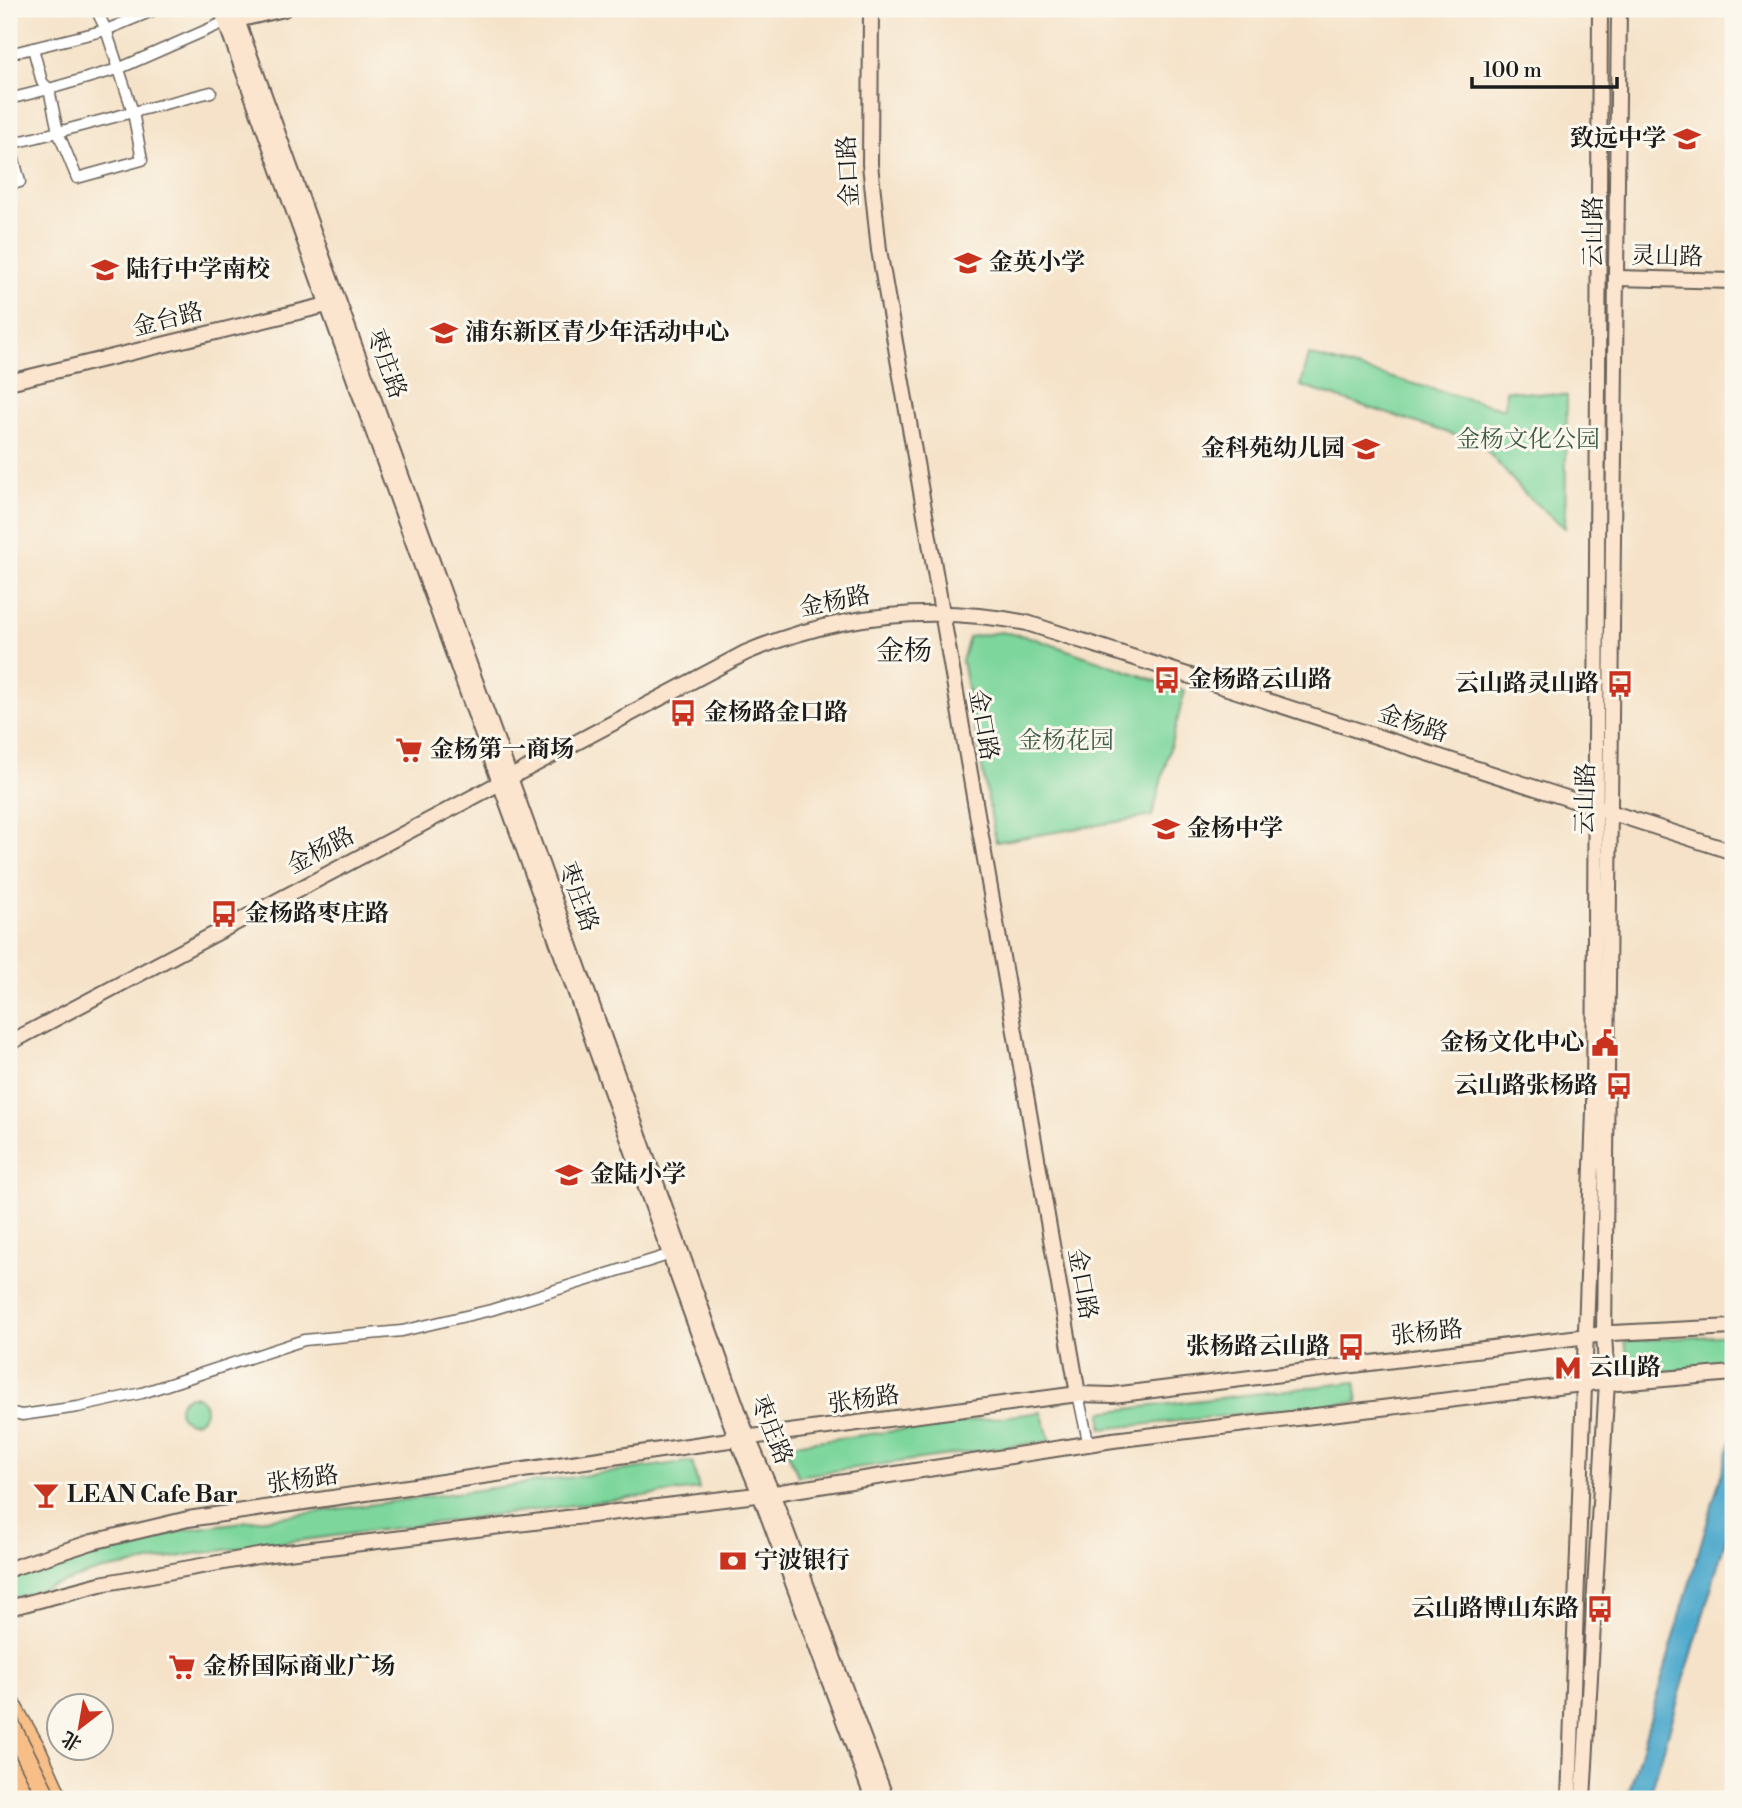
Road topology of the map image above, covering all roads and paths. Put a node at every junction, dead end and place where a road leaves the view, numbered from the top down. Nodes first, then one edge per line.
1 (96, 9) edge
2 (157, 9) edge
3 (284, 9) edge
4 (870, 9) edge
5 (1600, 9) edge
6 (1619, 9) edge
7 (227, 17) edge
8 (106, 30) junction
9 (33, 48) junction
10 (9, 54) edge
11 (118, 69) junction
12 (49, 89) junction
13 (211, 92) dead end
14 (9, 99) edge
15 (133, 112) junction
16 (58, 132) junction
17 (9, 144) edge
18 (9, 184) edge
19 (1617, 278) junction
20 (1600, 280) junction
21 (1733, 281) edge
22 (333, 304) junction
23 (9, 382) edge
24 (940, 612) junction
25 (505, 779) junction
26 (1603, 810) junction
27 (1733, 852) edge
28 (9, 1042) edge
29 (662, 1257) dead end
30 (1733, 1327) edge
31 (1604, 1335) junction
32 (1588, 1337) junction
33 (1733, 1373) edge
34 (1607, 1381) junction
35 (1587, 1384) junction
36 (1078, 1394) junction
37 (9, 1412) edge
38 (742, 1438) junction
39 (1089, 1446) junction
40 (766, 1493) junction
41 (9, 1569) edge
42 (9, 1608) edge
43 (9, 1699) edge
44 (9, 1722) edge
45 (9, 1746) edge
46 (9, 1770) edge
47 (9, 1790) edge
48 (13, 1799) edge
49 (23, 1799) edge
50 (48, 1799) edge
51 (60, 1799) edge
52 (873, 1799) edge
53 (886, 1799) edge
54 (1569, 1799) edge
55 (1583, 1799) edge

1 - 8 street
2 - 8 street
3 - 7 main road
4 - 24 main road, 金口路
5 - 20 main road, 云山路
6 - 19 main road, 云山路
7 - 11 street
7 - 22 main road, 枣庄路
8 - 9 street
8 - 11 street
9 - 10 street
9 - 12 street
11 - 12 street
11 - 15 street
12 - 14 street
12 - 16 street
13 - 15 street
15 - 16 street
15 - 16 street
16 - 17 street
17 - 18 street
19 - 20 street, 灵山路
19 - 21 main road, 灵山路
19 - 26 main road, 云山路
20 - 26 main road, 云山路
22 - 23 main road, 金台路
22 - 25 main road, 枣庄路
24 - 25 main road, 金杨路
24 - 26 main road, 金杨路
24 - 36 main road, 金口路
25 - 28 main road, 金杨路
25 - 38 main road, 枣庄路
26 - 27 main road, 金杨路
26 - 31 main road, 云山路
26 - 32 main road, 云山路
29 - 37 street
30 - 31 main road, 张杨路
31 - 32 main road, 张杨路
31 - 34 main road, 云山路
32 - 35 main road, 云山路
32 - 36 main road, 张杨路
33 - 34 main road
34 - 35 main road
34 - 55 main road, 云山路
35 - 39 main road
35 - 54 main road, 云山路
36 - 38 main road, 张杨路
36 - 39 street, 金口路
38 - 40 main road, 枣庄路
38 - 41 main road, 张杨路
39 - 40 main road
40 - 42 main road
40 - 52 main road, 枣庄路
40 - 53 main road, 枣庄路
43 - 51 main road
44 - 50 highway, bridge
45 - 50 main road
46 - 49 highway
47 - 48 main road

